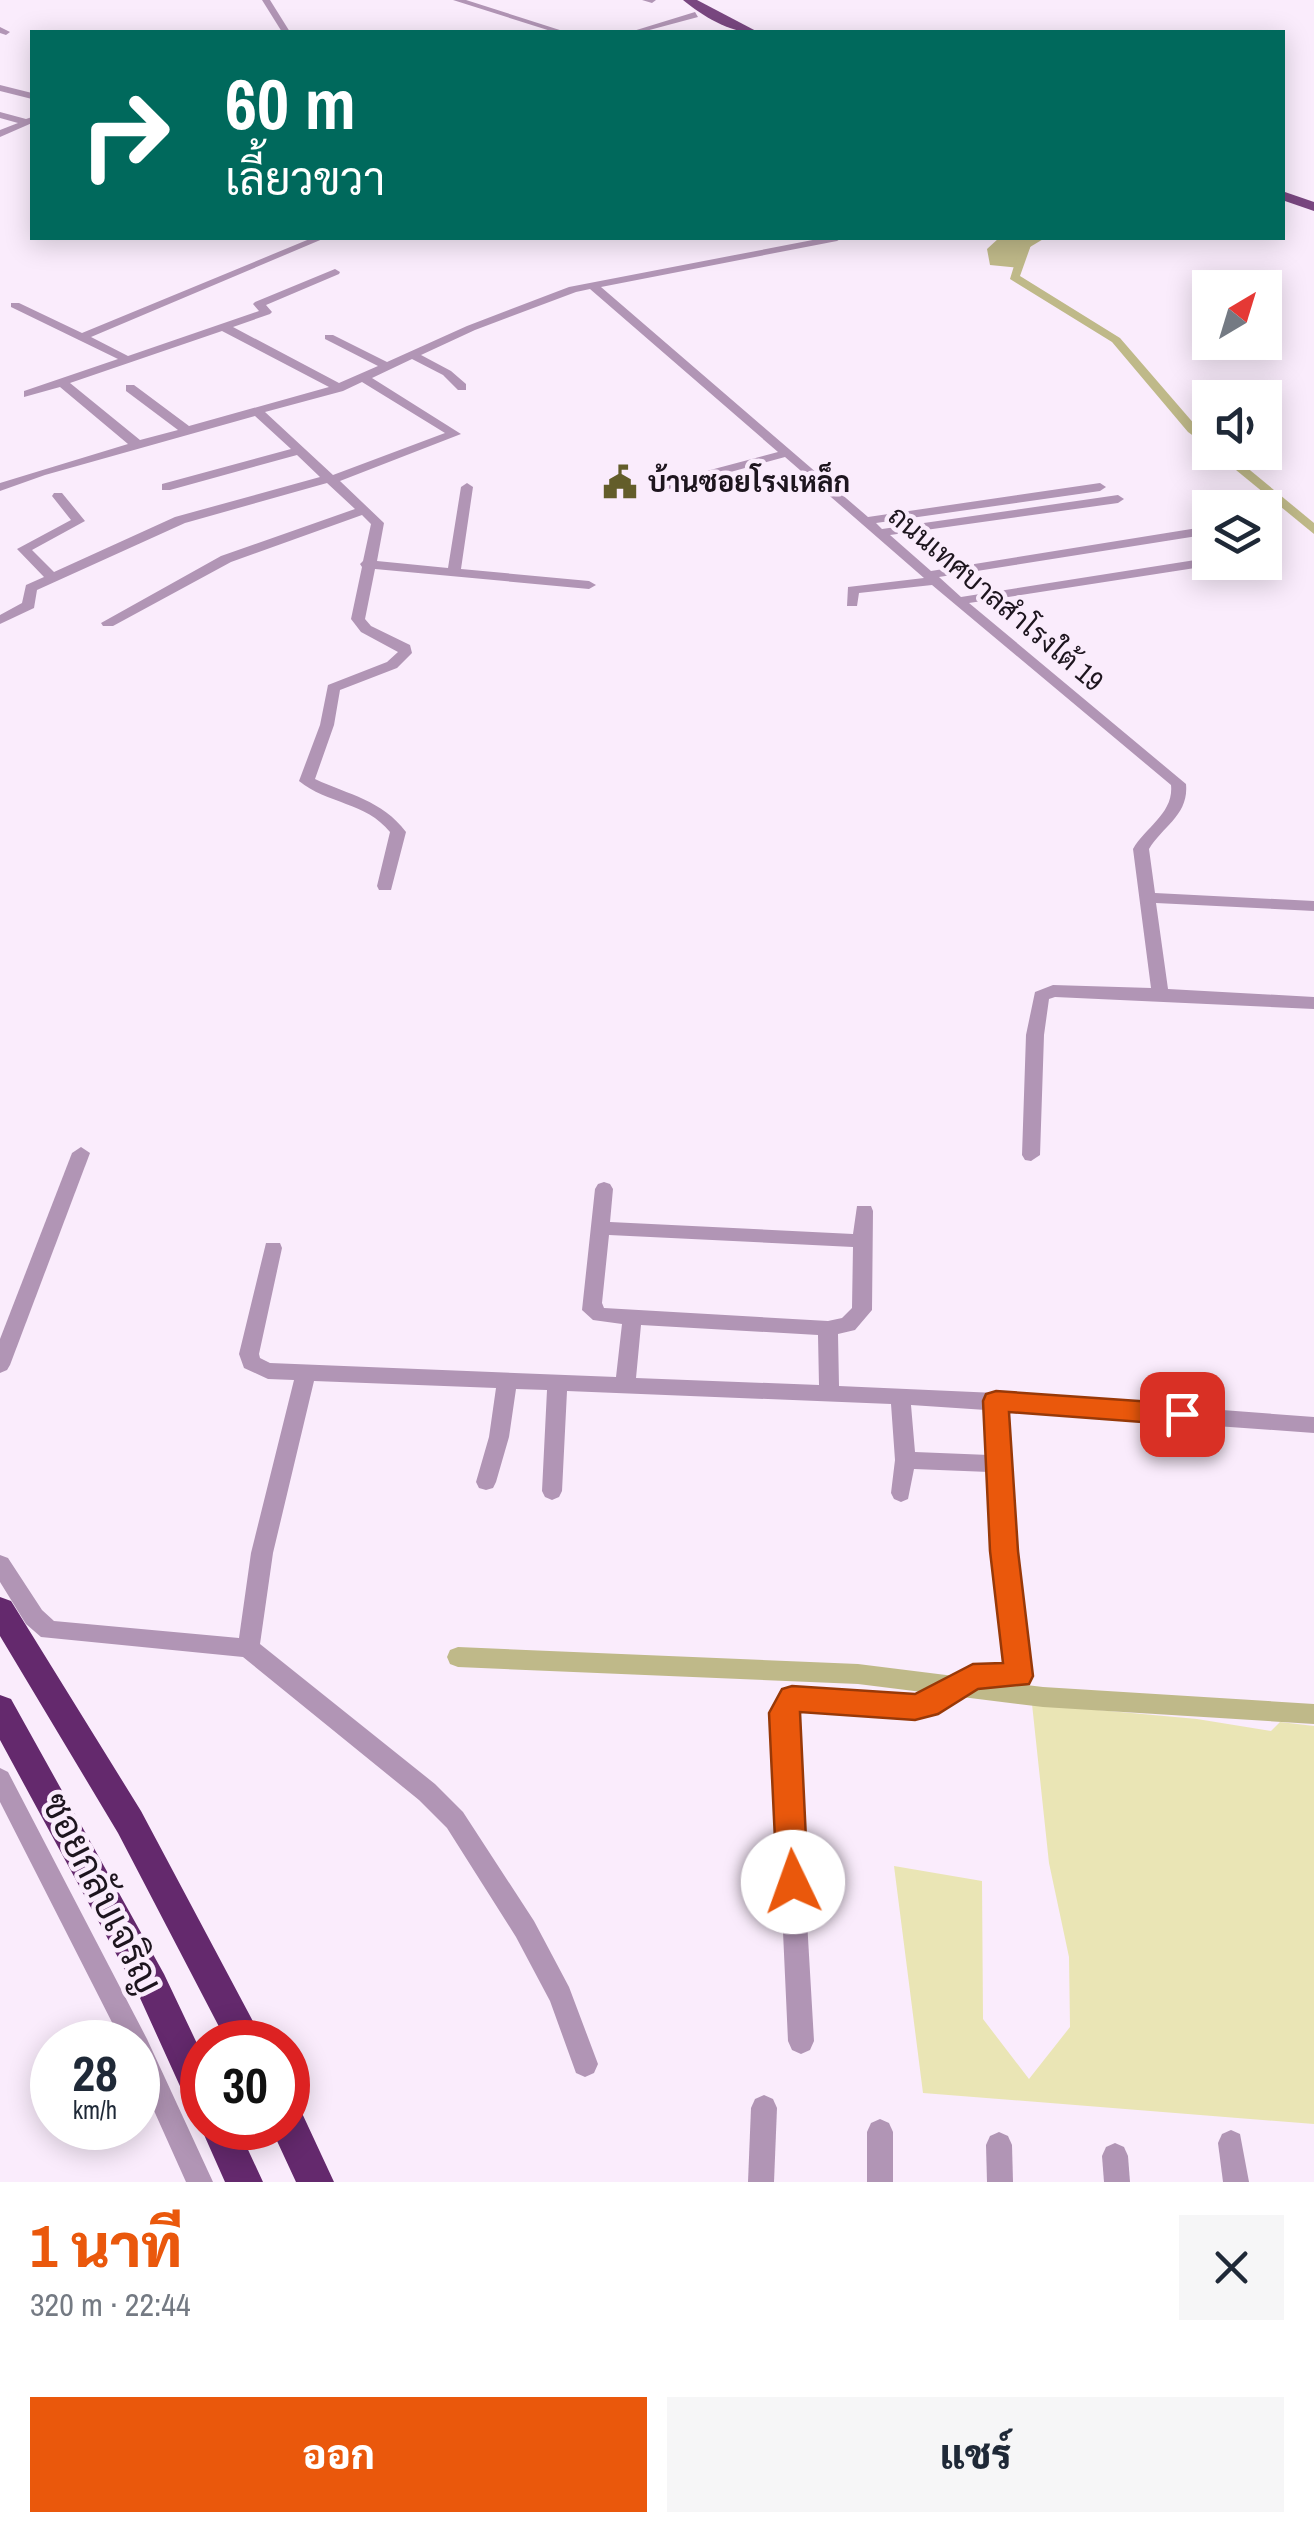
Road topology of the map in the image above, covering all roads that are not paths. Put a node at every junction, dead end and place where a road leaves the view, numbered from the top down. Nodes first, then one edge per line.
1 (266, 0) edge
2 (457, 0) edge
3 (673, 0) edge
4 (689, 0) edge
5 (694, 15) junction
6 (285, 30) edge
7 (555, 30) edge
8 (641, 30) edge
9 (727, 30) edge
10 (746, 30) edge
11 (0, 88) edge
12 (30, 96) edge
13 (0, 114) edge
14 (30, 121) edge
15 (0, 134) edge
16 (1285, 188) edge
17 (1285, 196) edge
18 (1314, 198) edge
19 (1314, 207) edge
20 (315, 240) edge
21 (826, 240) edge
22 (335, 272) dead end
23 (582, 287) junction
24 (15, 306) dead end
25 (222, 326) junction
26 (82, 338) junction
27 (329, 338) dead end
28 (414, 354) junction
29 (126, 359) junction
30 (389, 367) junction
31 (364, 378) junction
32 (62, 382) junction
33 (462, 387) dead end
34 (130, 388) dead end
35 (339, 388) junction
36 (28, 394) dead end
37 (259, 413) junction
38 (189, 432) junction
39 (139, 446) junction
40 (297, 451) junction
41 (787, 453) junction
42 (330, 480) junction
43 (0, 486) edge
44 (1100, 486) dead end
45 (166, 487) dead end
46 (467, 487) dead end
47 (654, 489) dead end
48 (58, 496) dead end
49 (1118, 499) dead end
50 (365, 510) junction
51 (866, 522) junction
52 (880, 533) junction
53 (1192, 533) edge
54 (367, 564) junction
55 (1192, 565) edge
56 (454, 573) junction
57 (51, 577) junction
58 (932, 578) junction
59 (589, 585) dead end
60 (959, 601) junction
61 (852, 603) dead end
62 (0, 620) edge
63 (108, 622) dead end
64 (385, 886) dead end
65 (1148, 898) junction
66 (1314, 906) edge
67 (1160, 994) junction
68 (1314, 1003) edge
69 (81, 1152) dead end
70 (1031, 1155) dead end
71 (604, 1188) dead end
72 (864, 1211) dead end
73 (600, 1228) junction
74 (862, 1241) junction
75 (273, 1248) dead end
76 (632, 1318) junction
77 (828, 1328) junction
78 (0, 1365) edge
79 (306, 1372) junction
80 (507, 1380) junction
81 (557, 1383) junction
82 (626, 1385) junction
83 (828, 1392) junction
84 (900, 1396) junction
85 (996, 1401) junction
86 (1314, 1426) edge
87 (904, 1460) junction
88 (999, 1464) junction
89 (486, 1482) dead end
90 (552, 1492) dead end
91 (902, 1492) dead end
92 (0, 1564) edge
93 (0, 1610) edge
94 (248, 1648) junction
95 (0, 1709) edge
96 (0, 1779) edge
97 (124, 2020) edge
98 (234, 2020) edge
99 (801, 2041) dead end
100 (180, 2046) edge
101 (585, 2064) dead end
102 (160, 2096) edge
103 (764, 2108) dead end
104 (880, 2132) dead end
105 (1231, 2143) dead end
106 (999, 2144) dead end
107 (229, 2150) edge
108 (300, 2150) edge
109 (200, 2182) edge
110 (244, 2182) edge
111 (315, 2182) edge
112 (761, 2182) edge
113 (880, 2182) edge
114 (1000, 2182) edge
115 (1236, 2182) edge

1 - 6 street
2 - 7 street
3 - 5 main road
4 - 10 main road
5 - 8 street
5 - 9 main road
11 - 12 street
13 - 14 street
14 - 15 street
16 - 18 main road
17 - 19 main road
20 - 26 street
21 - 23 street
22 - 25 street
23 - 28 street
23 - 41 street, ถนนเทศบาลสำโรงใต้ 19
24 - 26 street
25 - 29 street
25 - 35 street
26 - 29 street
27 - 30 street
28 - 30 street
28 - 33 street
29 - 32 street
30 - 31 street
31 - 35 street
31 - 42 street
32 - 36 street
32 - 39 street
34 - 38 street
35 - 37 street
37 - 38 street
37 - 40 street
38 - 39 street
39 - 43 street
40 - 42 street
40 - 45 street
41 - 47 street
41 - 51 street, ถนนเทศบาลสำโรงใต้ 19
42 - 50 street
42 - 57 street
44 - 51 street
46 - 56 street
48 - 57 street
49 - 52 street
50 - 54 street
50 - 63 street
51 - 52 street, ถนนเทศบาลสำโรงใต้ 19
52 - 58 street, ถนนเทศบาลสำโรงใต้ 19
53 - 58 street
54 - 56 street
54 - 64 street
55 - 60 street
56 - 59 street
57 - 62 street
58 - 60 street, ถนนเทศบาลสำโรงใต้ 19
58 - 61 street
60 - 65 street, ถนนเทศบาลสำโรงใต้ 19
65 - 66 street
65 - 67 street, ถนนเทศบาลสำโรงใต้ 19
67 - 68 street
67 - 70 street
69 - 78 street
71 - 73 street
72 - 74 street
73 - 74 street
73 - 76 street
74 - 77 street
75 - 79 street
76 - 77 street
76 - 82 street
77 - 83 street
79 - 80 street
79 - 94 street
80 - 81 street
80 - 89 street
81 - 82 street
81 - 90 street
82 - 83 street
83 - 84 street
84 - 85 street
84 - 87 street
85 - 86 street
85 - 88 street
87 - 88 street
87 - 91 street
88 - 99 street
92 - 94 street
93 - 98 highway
94 - 101 street
95 - 100 highway
96 - 97 street, ซอยกลับเจริญ
102 - 109 street, ซอยกลับเจริญ
103 - 112 street
104 - 113 street
105 - 115 street
106 - 114 street
107 - 110 highway
108 - 111 highway

